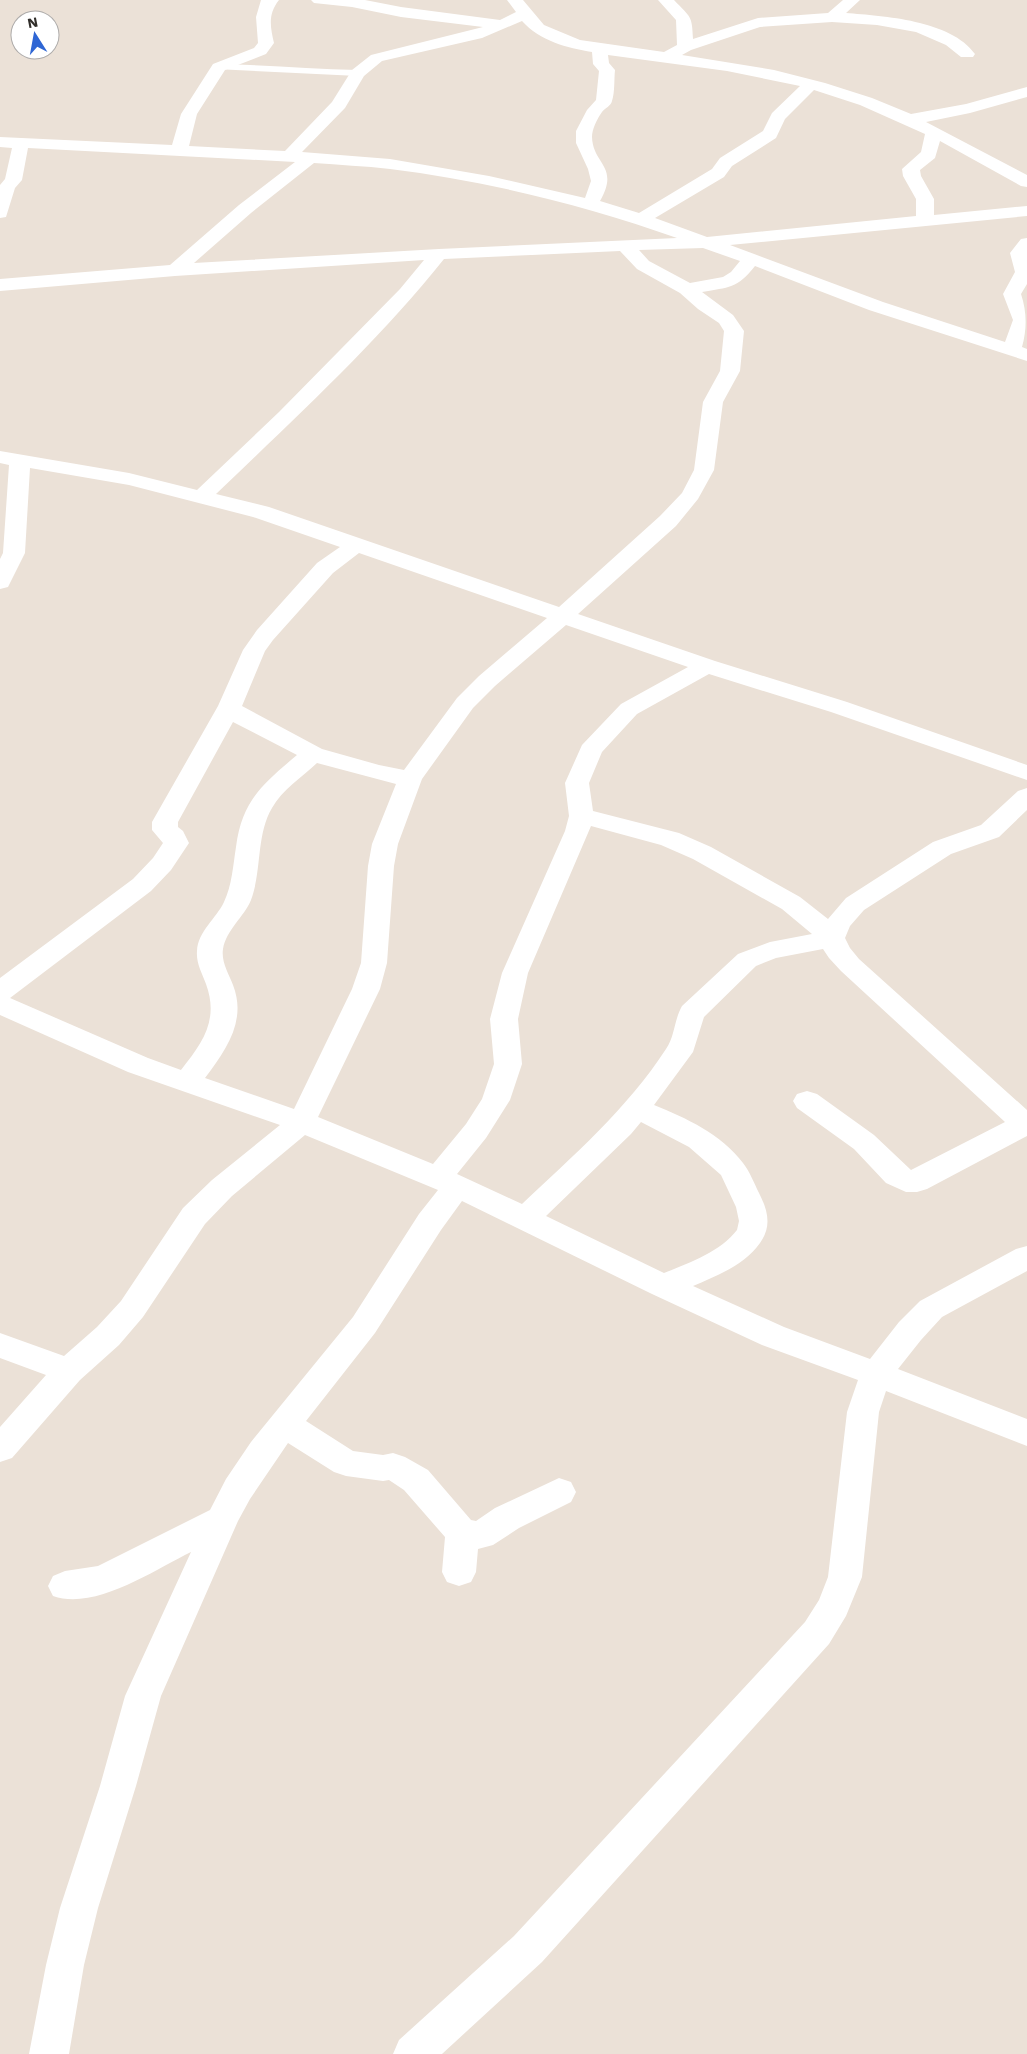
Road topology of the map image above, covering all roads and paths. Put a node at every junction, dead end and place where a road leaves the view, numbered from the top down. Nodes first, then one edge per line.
1 (271, 0) edge
2 (319, 0) edge
3 (515, 0) edge
4 (852, 0) edge
5 (672, 1) edge
6 (524, 14) junction
7 (832, 17) junction
8 (503, 25) junction
9 (685, 47) junction
10 (600, 49) junction
11 (967, 54) dead end
12 (666, 58) junction
13 (219, 67) junction
14 (358, 73) junction
15 (810, 85) junction
16 (1027, 92) edge
17 (908, 120) junction
18 (934, 132) junction
19 (0, 142) edge
20 (21, 143) junction
21 (179, 150) junction
22 (290, 156) junction
23 (310, 158) junction
24 (1027, 182) edge
25 (590, 204) junction
26 (0, 213) edge
27 (1024, 216) edge
28 (640, 219) junction
29 (925, 221) junction
30 (706, 242) junction
31 (1027, 242) edge
32 (625, 246) junction
33 (439, 254) junction
34 (752, 258) junction
35 (175, 270) junction
36 (0, 285) edge
37 (687, 289) junction
38 (1019, 352) edge
39 (10, 458) edge
40 (202, 496) junction
41 (355, 546) junction
42 (0, 582) edge
43 (562, 616) junction
44 (707, 666) junction
45 (230, 706) junction
46 (313, 754) junction
47 (1027, 773) edge
48 (410, 779) junction
49 (1027, 796) edge
50 (581, 816) junction
51 (832, 938) junction
52 (0, 992) edge
53 (0, 1004) edge
54 (186, 1083) junction
55 (808, 1101) dead end
56 (635, 1108) junction
57 (302, 1122) junction
58 (1026, 1125) edge
59 (447, 1182) junction
60 (524, 1219) junction
61 (1027, 1257) edge
62 (663, 1286) junction
63 (0, 1344) edge
64 (69, 1371) junction
65 (876, 1374) junction
66 (284, 1424) junction
67 (1027, 1434) edge
68 (0, 1449) edge
69 (559, 1492) dead end
70 (222, 1520) junction
71 (462, 1533) junction
72 (459, 1572) dead end
73 (65, 1586) dead end
74 (49, 2054) edge
75 (413, 2054) edge

1 - 13 street
2 - 8 street
3 - 6 street
4 - 7 street
5 - 9 street
6 - 8 street
6 - 10 street
7 - 9 street
7 - 11 street
8 - 14 street
9 - 12 street
10 - 12 street
10 - 25 street
12 - 15 street
13 - 14 lane
13 - 21 street
14 - 22 street
15 - 17 street
15 - 28 street
16 - 17 street
17 - 18 street
18 - 24 street
18 - 29 street
19 - 20 street
20 - 21 street
20 - 26 street
21 - 22 street
22 - 23 street
23 - 25 street
23 - 35 street
25 - 28 street
27 - 29 street
28 - 30 street
29 - 30 street
30 - 32 street
30 - 34 street
31 - 38 street
32 - 33 street
32 - 37 street
33 - 35 street
33 - 40 street
34 - 37 street
34 - 38 street
35 - 36 street
37 - 43 street
39 - 40 street
39 - 42 street
40 - 41 street
41 - 43 street
41 - 45 street
43 - 44 street
43 - 48 street
44 - 47 street
44 - 50 street
45 - 46 street
45 - 52 street
46 - 48 street
46 - 54 street
48 - 57 street
49 - 51 street
50 - 51 street
50 - 59 street
51 - 56 street
51 - 58 street
53 - 54 street
54 - 57 street
55 - 58 street
56 - 60 street
56 - 62 street
57 - 59 street
57 - 64 street
59 - 60 street
59 - 66 street
60 - 62 street
61 - 65 street
62 - 65 street
63 - 64 street
64 - 68 street
65 - 67 street
65 - 75 street
66 - 70 street
66 - 71 street
69 - 71 street
70 - 73 street
70 - 74 street
71 - 72 street

